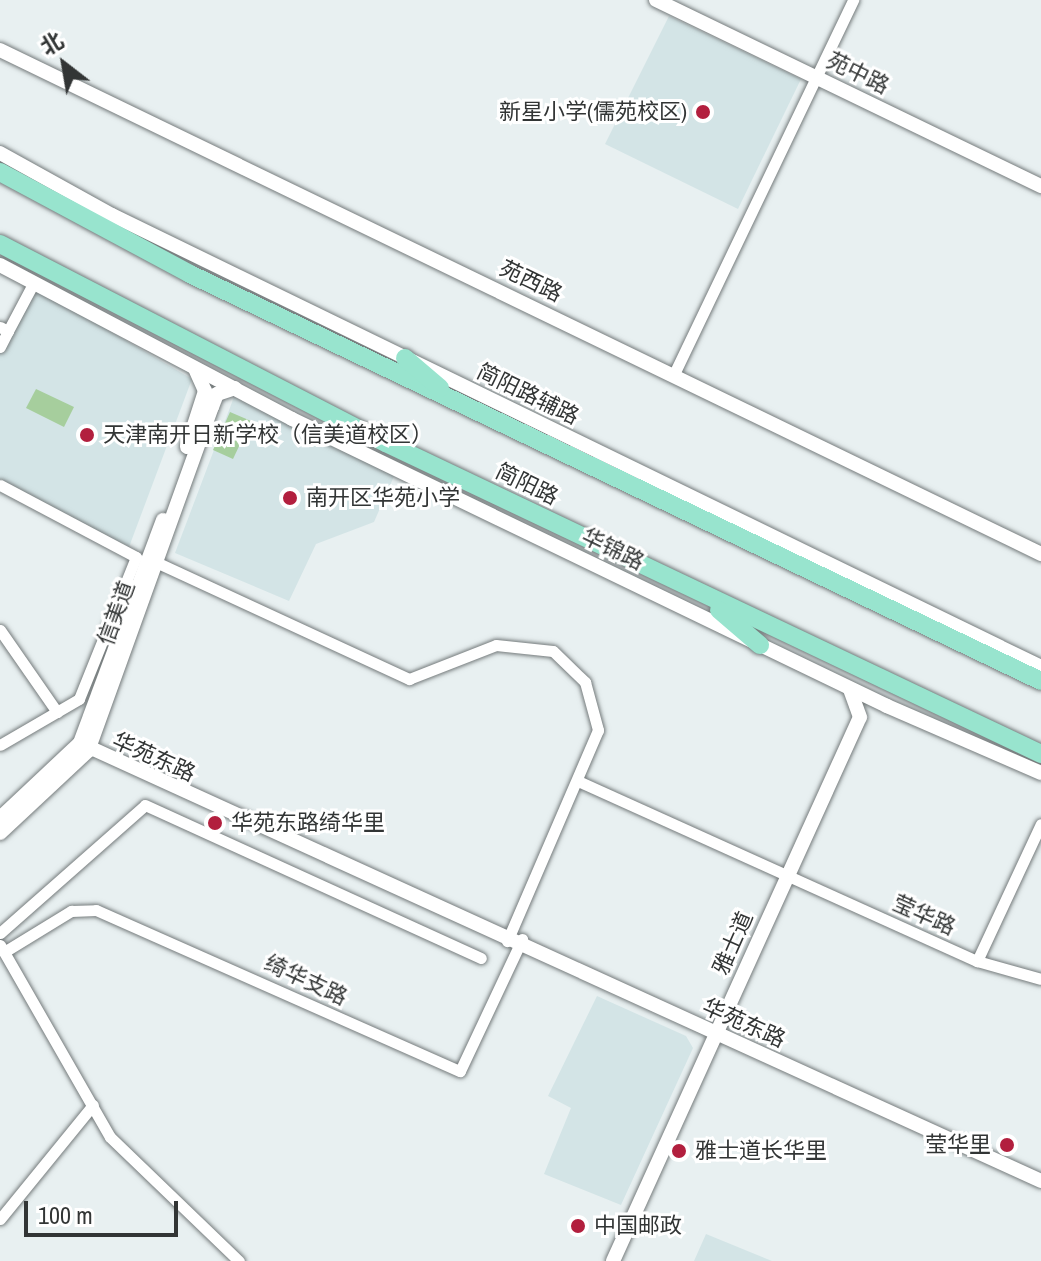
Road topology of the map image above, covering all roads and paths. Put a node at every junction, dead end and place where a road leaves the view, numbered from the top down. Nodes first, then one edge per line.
1 (656, 0) edge
2 (673, 0) edge
3 (853, 0) edge
4 (0, 50) edge
5 (818, 74) junction
6 (0, 153) edge
7 (0, 172) edge
8 (1041, 179) edge
9 (1041, 186) edge
10 (0, 244) edge
11 (0, 265) edge
12 (34, 282) junction
13 (4, 329) edge
14 (0, 347) edge
15 (405, 358) junction
16 (191, 366) junction
17 (674, 374) junction
18 (235, 388) junction
19 (460, 405) junction
20 (292, 419) junction
21 (386, 443) junction
22 (0, 485) edge
23 (1041, 554) edge
24 (158, 563) junction
25 (702, 595) junction
26 (885, 609) junction
27 (0, 630) edge
28 (760, 645) junction
29 (995, 646) junction
30 (1041, 667) edge
31 (1041, 681) edge
32 (849, 688) junction
33 (887, 706) junction
34 (57, 712) junction
35 (0, 745) edge
36 (91, 749) junction
37 (1041, 754) edge
38 (1041, 773) edge
39 (578, 781) junction
40 (0, 818) edge
41 (1041, 824) edge
42 (0, 833) edge
43 (791, 876) junction
44 (0, 933) edge
45 (515, 940) junction
46 (2, 948) edge
47 (481, 958) dead end
48 (977, 961) junction
49 (1041, 979) edge
50 (689, 1023) junction
51 (721, 1035) junction
52 (744, 1043) junction
53 (709, 1057) junction
54 (93, 1105) junction
55 (1041, 1174) edge
56 (1041, 1181) edge
57 (0, 1219) edge
58 (239, 1261) edge
59 (616, 1261) edge

1 - 5 street, 苑中路
2 - 5 street, 苑中路
3 - 5 street
4 - 17 street, 苑西路
5 - 8 street, 苑中路
5 - 9 street, 苑中路
5 - 17 street
6 - 15 street, 简阳路辅路
7 - 19 highway, 简阳路
10 - 21 highway, 简阳路
11 - 12 street, 华锦路
12 - 13 street
12 - 16 street, 华锦路
13 - 14 street
15 - 19 highway
15 - 29 street, 简阳路辅路
16 - 18 street, 华锦路
16 - 36 street, 信美道
17 - 23 street, 苑西路
18 - 20 street, 华锦路
18 - 24 street, 信美道
19 - 26 highway, 简阳路
20 - 21 street
20 - 28 street, 华锦路
21 - 25 highway, 简阳路
22 - 34 street
24 - 36 street, 信美道
24 - 39 street
25 - 28 highway
25 - 37 highway, 简阳路
26 - 29 street
26 - 31 highway, 简阳路
27 - 34 street
28 - 32 street, 华锦路
29 - 30 street, 简阳路辅路
32 - 33 street, 华锦路
32 - 43 street, 雅士道
33 - 38 street, 华锦路
33 - 43 street, 雅士道
34 - 35 street
36 - 40 street, 信美道
36 - 42 street, 信美道
36 - 45 street, 华苑东路
39 - 43 street, 莹华路
39 - 45 street
41 - 48 street
43 - 48 street, 莹华路
43 - 51 street, 雅士道
44 - 47 street
45 - 46 street, 绮华支路
45 - 50 street, 华苑东路
45 - 51 street, 华苑东路
46 - 54 street
48 - 49 street, 莹华路
50 - 51 street, 华苑东路
50 - 53 street
51 - 52 street, 华苑东路
51 - 53 street, 雅士道
52 - 53 street
52 - 55 street, 华苑东路
52 - 56 street, 华苑东路
53 - 59 street, 雅士道
54 - 57 street
54 - 58 street

